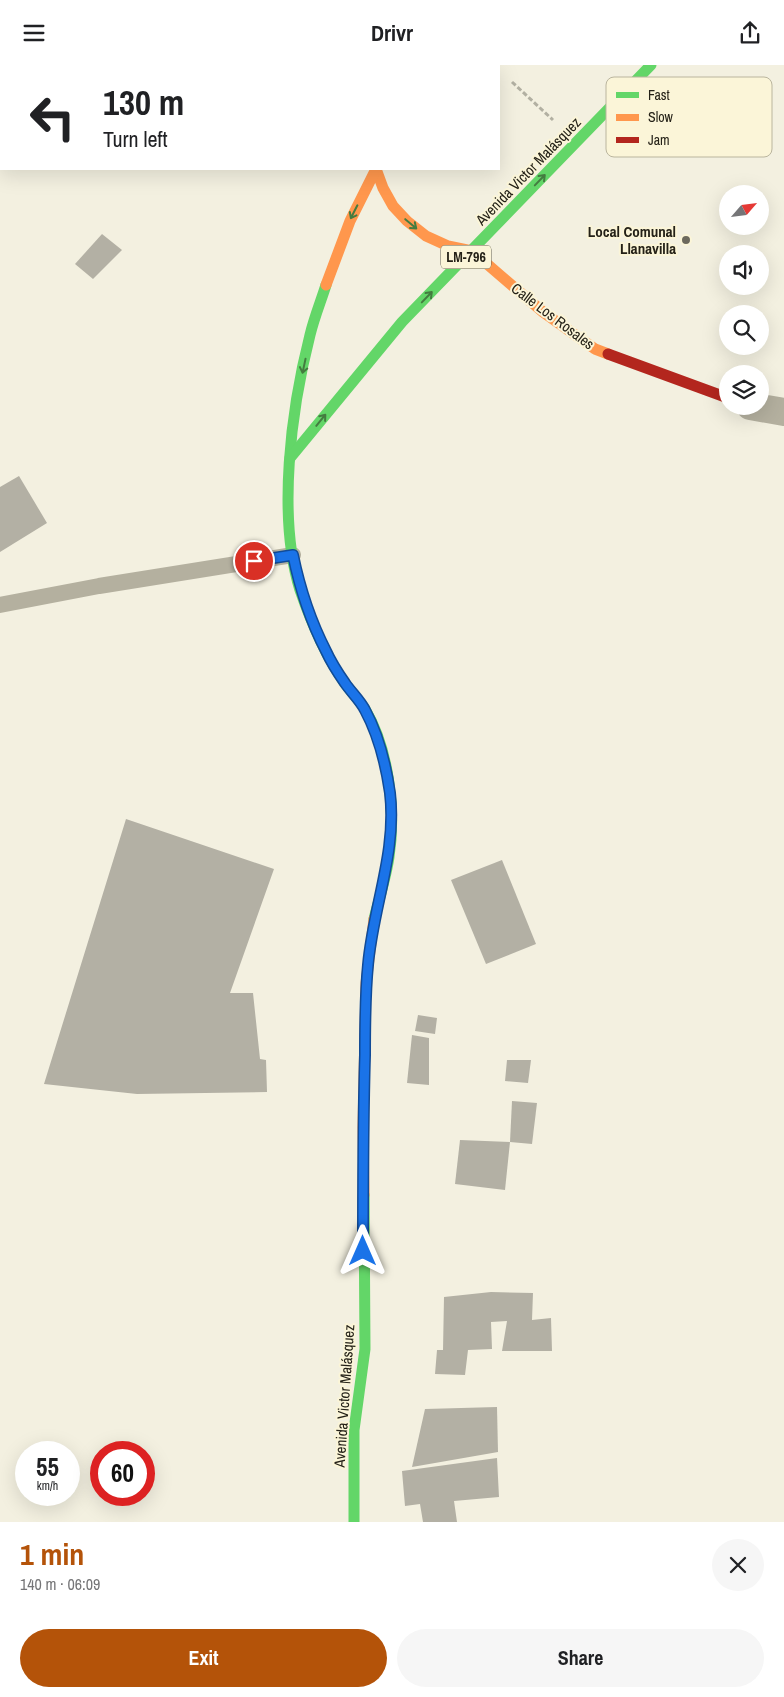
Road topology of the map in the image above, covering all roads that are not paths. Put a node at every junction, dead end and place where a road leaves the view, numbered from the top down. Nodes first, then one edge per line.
1 (651, 65) edge
2 (639, 77) edge
3 (606, 112) edge
4 (376, 170) edge
5 (376, 170) edge
6 (472, 251) junction
7 (719, 395) edge
8 (769, 409) edge
9 (784, 412) edge
10 (290, 458) junction
11 (293, 555) junction
12 (0, 605) edge
13 (354, 1522) edge

2 -> 1 main road, Avenida Victor Malásquez / LM-796
6 -> 3 main road, Avenida Victor Malásquez / LM-796
4 -> 6 main road
5 -> 10 main road, Avenida Victor Malásquez
6 - 7 main road, Calle Los Rosales
10 -> 6 main road, Avenida Victor Malásquez / LM-796
8 - 9 street
10 - 11 main road, Avenida Victor Malásquez
11 - 12 lane
11 - 13 main road, Avenida Victor Malásquez

